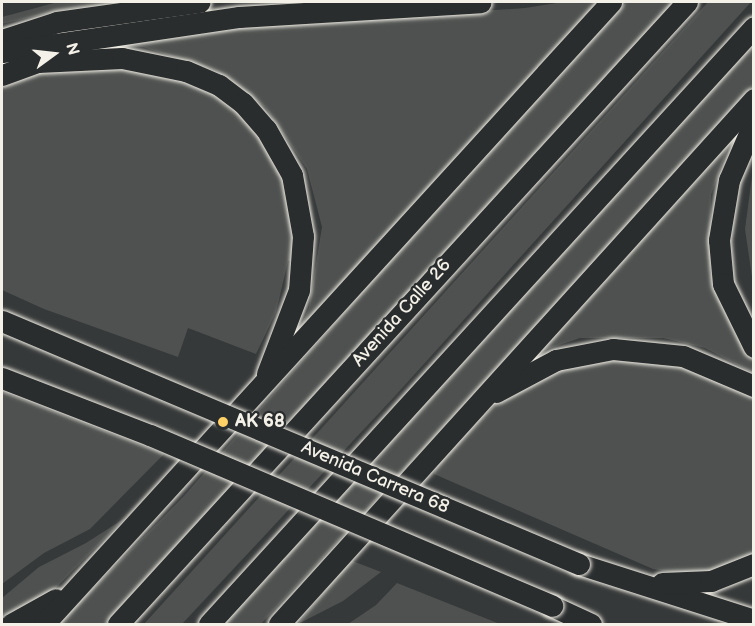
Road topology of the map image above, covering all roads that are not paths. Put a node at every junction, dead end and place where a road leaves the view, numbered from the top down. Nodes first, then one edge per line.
1 (201, 2) edge
2 (481, 2) edge
3 (611, 2) edge
4 (687, 2) edge
5 (753, 27) edge
6 (2, 40) edge
7 (2, 52) edge
8 (2, 75) edge
9 (753, 99) edge
10 (753, 122) edge
11 (2, 321) edge
12 (753, 347) edge
13 (2, 378) edge
14 (753, 386) edge
15 (258, 393) junction
16 (478, 403) junction
17 (753, 564) edge
18 (85, 577) junction
19 (626, 579) junction
20 (753, 620) edge
21 (10, 624) edge
22 (44, 624) edge
23 (118, 624) edge
24 (209, 624) edge
25 (279, 624) edge
26 (591, 624) edge

1 - 6 main road
2 - 7 main road
3 - 15 main road
4 - 23 main road, Avenida Calle 26
5 - 24 main road
8 - 15 main road
9 - 16 main road
10 - 12 main road
11 - 19 main road, Avenida Carrera 68, bridge
13 - 26 main road, bridge
14 - 16 main road
15 - 18 main road
16 - 25 main road
17 - 19 main road
18 - 21 main road
18 - 22 main road
19 - 20 main road, Avenida Carrera 68

